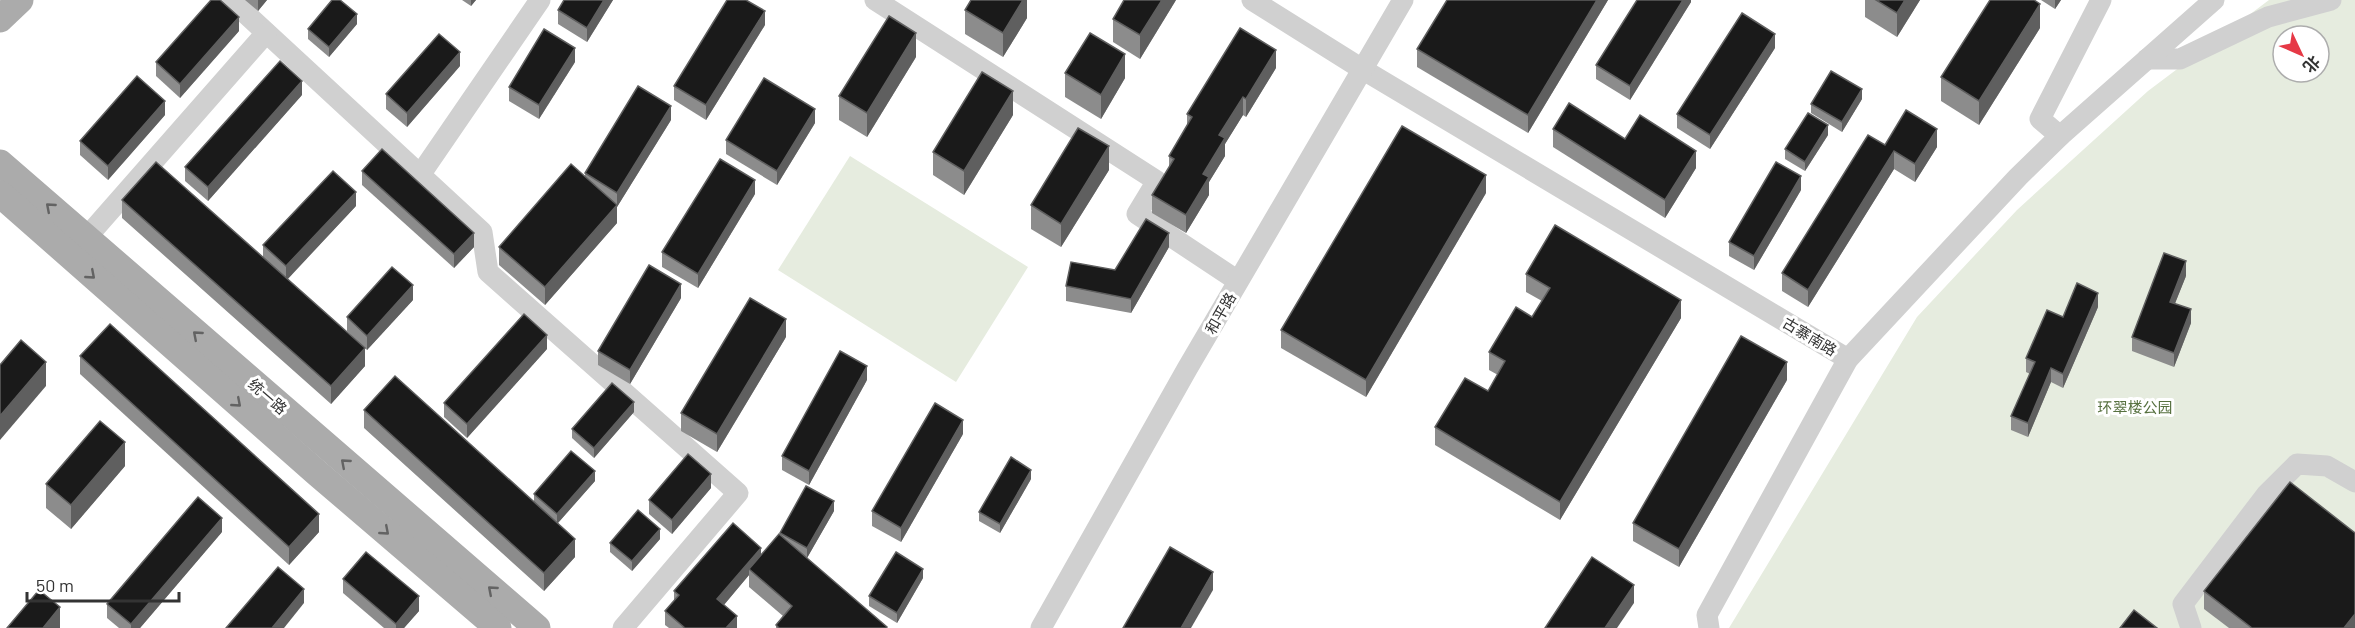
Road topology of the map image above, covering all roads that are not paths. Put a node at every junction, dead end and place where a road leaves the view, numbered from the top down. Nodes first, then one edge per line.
1 (20, 0) edge
2 (231, 0) edge
3 (540, 0) edge
4 (875, 0) edge
5 (1252, 0) edge
6 (1403, 0) edge
7 (2101, 0) edge
8 (2214, 0) edge
9 (2331, 0) edge
10 (0, 19) edge
11 (266, 33) junction
12 (2147, 59) junction
13 (1362, 69) junction
14 (2060, 136) junction
15 (0, 163) edge
16 (420, 175) junction
17 (0, 194) edge
18 (86, 238) junction
19 (1238, 281) junction
20 (1848, 359) junction
21 (2355, 482) edge
22 (498, 628) edge
23 (537, 628) edge
24 (623, 628) edge
25 (1041, 628) edge
26 (1708, 628) edge
27 (2191, 628) edge

1 - 10 main road
2 - 11 street
3 - 16 street
4 - 19 street
5 - 13 street, 古寨南路
6 - 13 street, 和平路
7 - 14 street
8 - 12 street, 古寨南路
9 - 12 street
11 - 16 street
11 - 18 street
12 - 14 street, 古寨南路
13 - 19 street, 和平路
13 - 20 street, 古寨南路
14 - 20 street, 古寨南路
18 -> 15 main road, 统一路
16 - 24 street
17 -> 22 main road, 统一路
23 -> 18 main road, 统一路
19 - 25 street, 和平路
20 - 26 street
21 - 27 street

